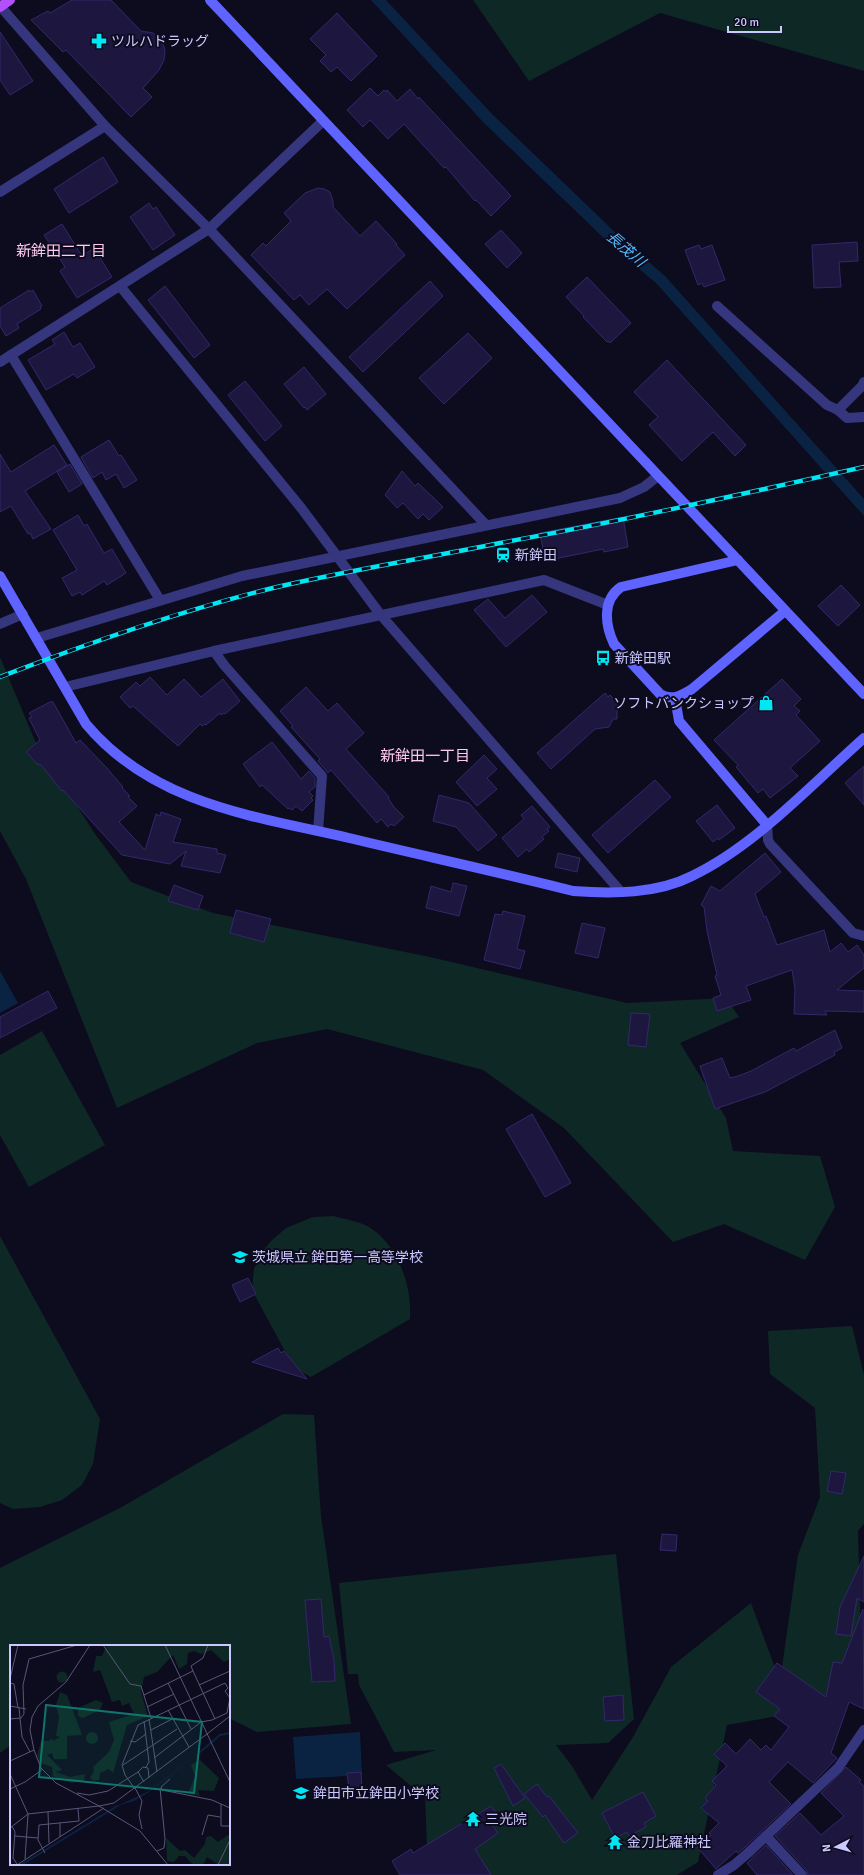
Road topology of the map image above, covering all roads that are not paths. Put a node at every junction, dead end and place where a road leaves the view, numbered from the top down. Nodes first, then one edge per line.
1 (10, 0) edge
2 (210, 0) edge
3 (0, 6) edge
4 (323, 121) junction
5 (105, 126) junction
6 (0, 192) edge
7 (209, 229) junction
8 (120, 286) junction
9 (717, 306) dead end
10 (11, 355) junction
11 (0, 362) edge
12 (864, 382) edge
13 (838, 410) junction
14 (864, 417) edge
15 (658, 476) junction
16 (486, 525) junction
17 (338, 556) junction
18 (738, 560) junction
19 (0, 576) edge
20 (160, 600) junction
21 (608, 606) junction
22 (785, 610) junction
23 (23, 614) junction
24 (380, 614) junction
25 (0, 624) edge
26 (37, 638) junction
27 (214, 651) junction
28 (65, 687) junction
29 (864, 694) edge
30 (675, 698) junction
31 (864, 738) edge
32 (767, 825) junction
33 (318, 831) junction
34 (621, 892) junction
35 (864, 936) edge
36 (864, 1730) edge
37 (766, 1836) junction
38 (718, 1875) edge
39 (802, 1875) edge

1 - 3 main road
2 - 4 street
3 - 5 street
4 - 7 street
4 - 15 street
5 - 6 street
5 - 7 street
7 - 8 street
7 - 16 street
8 - 10 street
8 - 17 street
9 - 13 street
10 - 11 street
10 - 20 street
12 - 13 street
13 - 14 street
15 - 16 street
15 - 18 street
16 - 17 street
17 - 20 street
17 - 24 street
18 - 21 street
18 - 22 street
19 - 23 street
20 - 26 street
21 - 24 street
21 - 30 street
22 - 29 street
22 - 30 street
23 - 25 street
23 - 26 street
24 - 27 street
24 - 34 street
26 - 28 street
27 - 28 street
27 - 33 street
28 - 33 street
30 - 32 street
31 - 32 street
32 - 34 street
32 - 35 street
33 - 34 street
36 - 37 street
37 - 38 street
37 - 39 street

